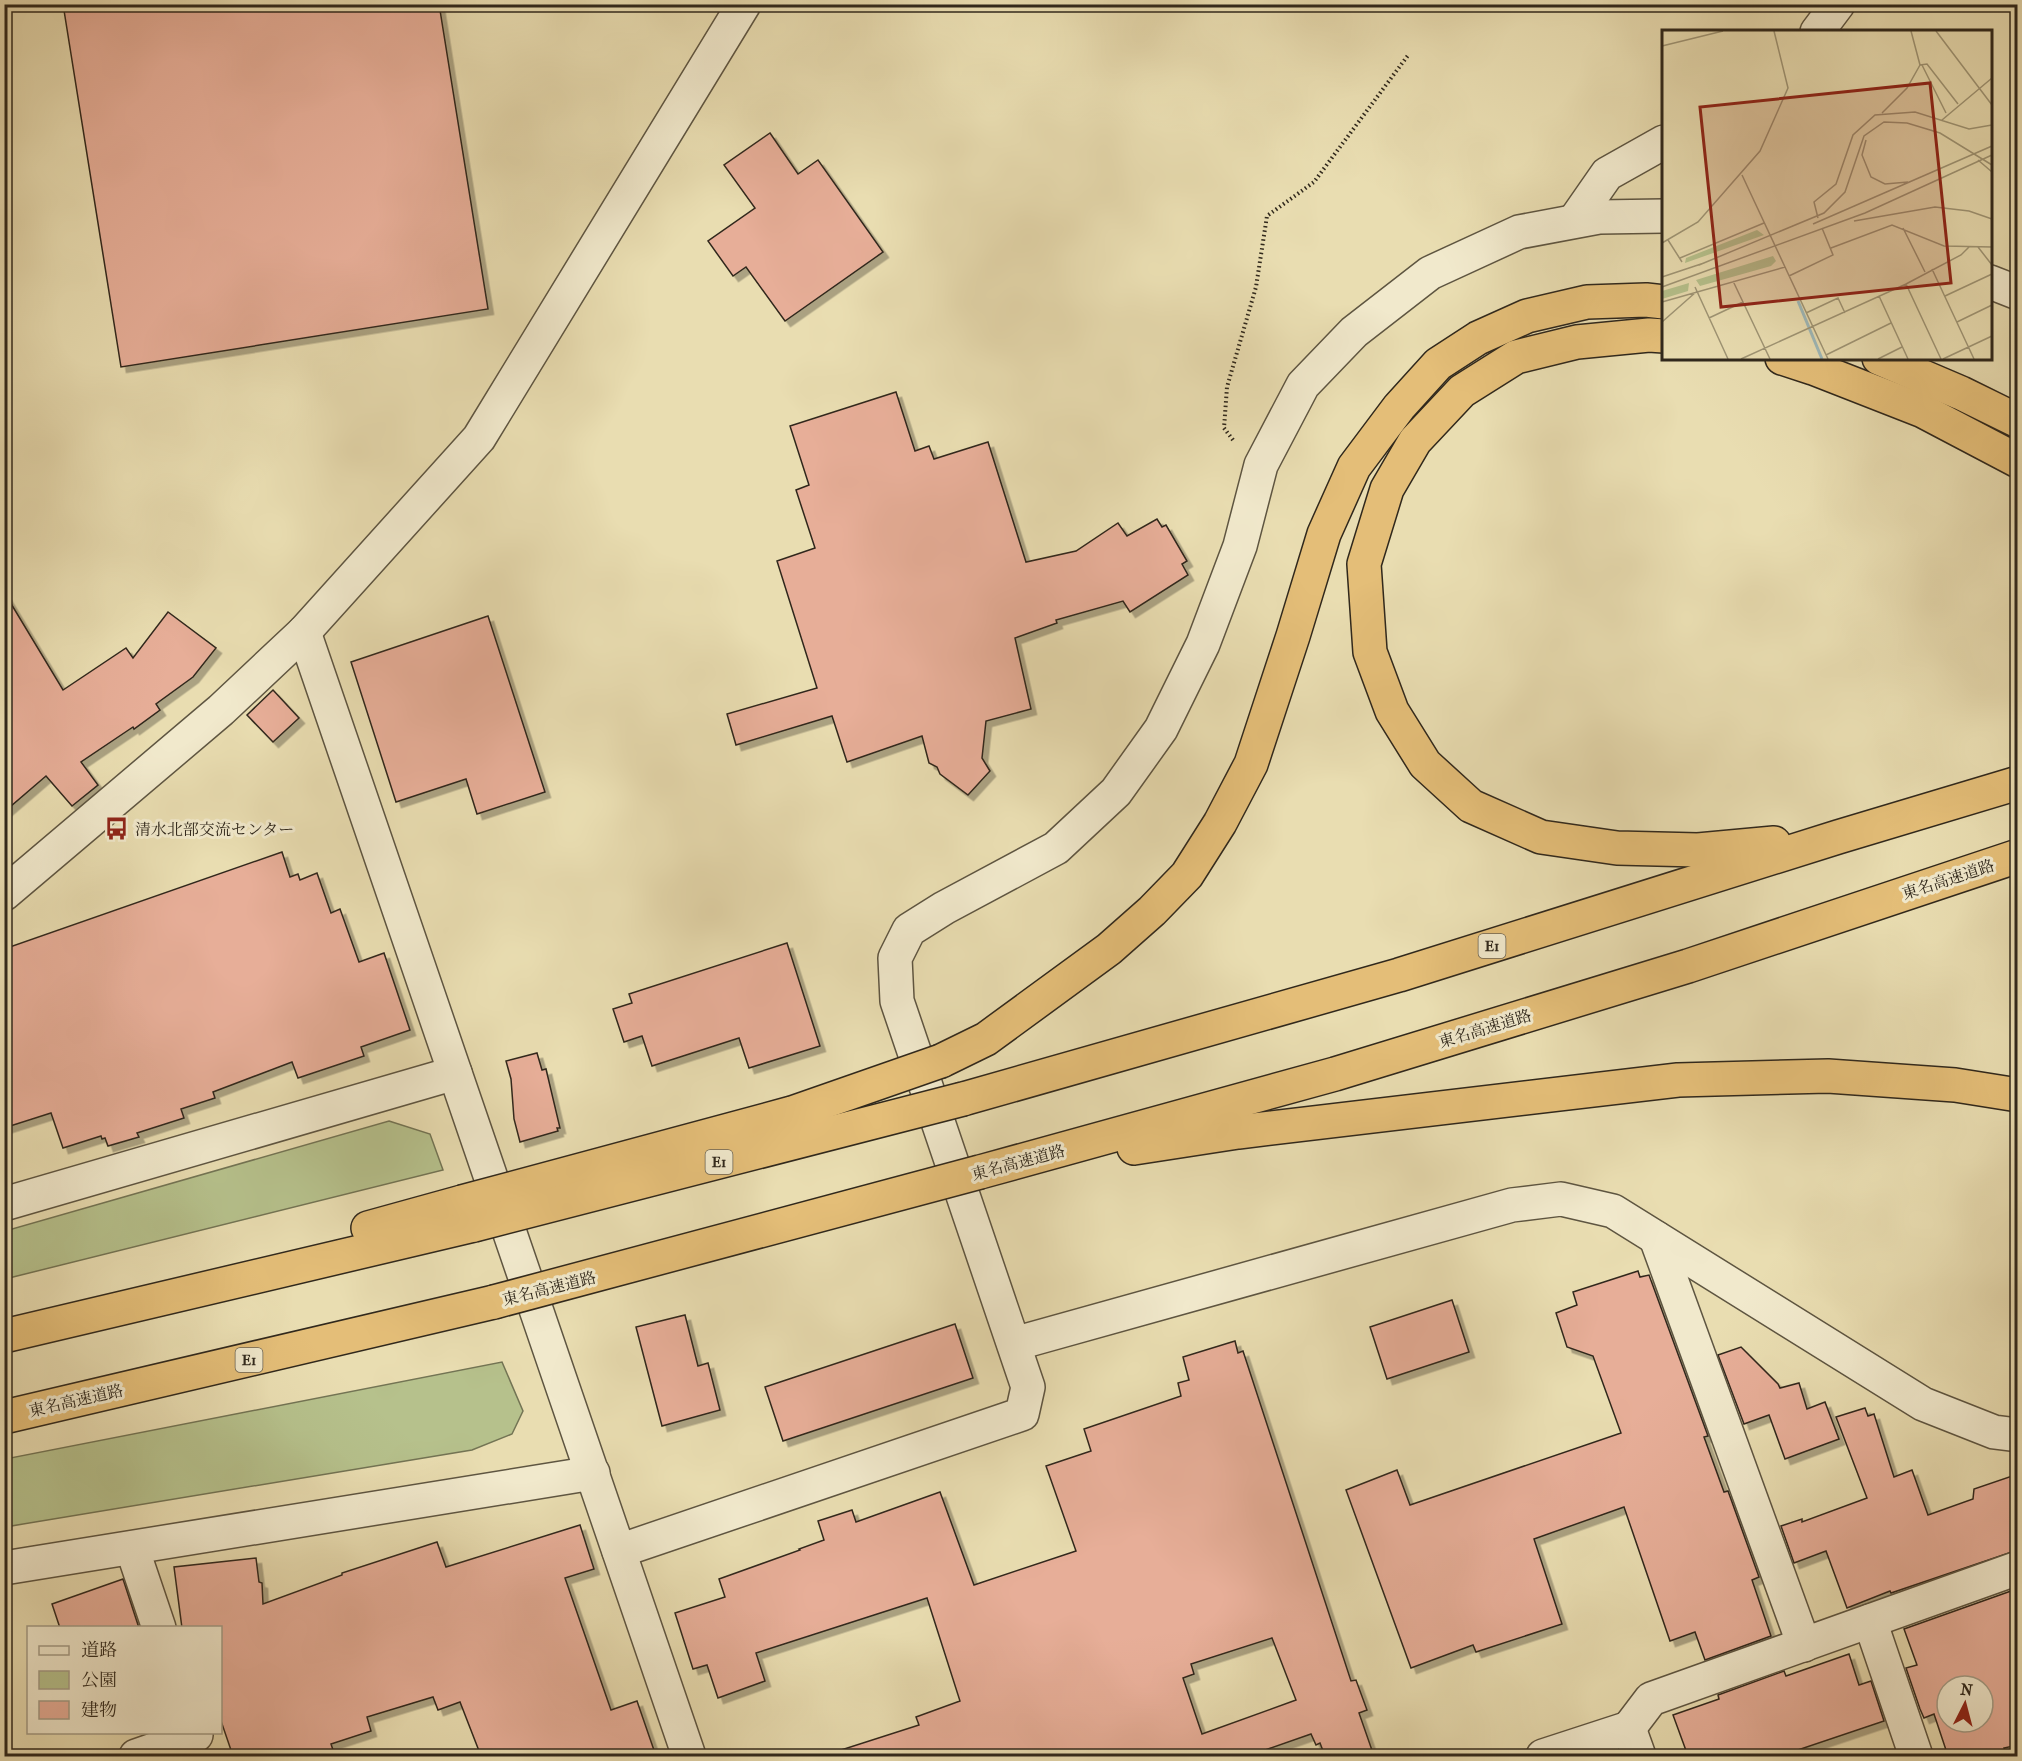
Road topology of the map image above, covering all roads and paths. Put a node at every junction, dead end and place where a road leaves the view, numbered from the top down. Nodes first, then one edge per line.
1 (744, 4) edge
2 (1838, 4) edge
3 (1818, 30) edge
4 (1409, 54) dead end
5 (1662, 143) edge
6 (1662, 216) edge
7 (1575, 220) junction
8 (1992, 283) edge
9 (2018, 293) edge
10 (1662, 302) edge
11 (1662, 336) edge
12 (1788, 360) edge
13 (1884, 360) edge
14 (2018, 421) edge
15 (2018, 461) edge
16 (1258, 474) junction
17 (304, 632) junction
18 (2018, 783) edge
19 (1838, 837) junction
20 (2018, 856) edge
21 (4, 894) edge
22 (455, 1073) junction
23 (2018, 1095) edge
24 (980, 1173) junction
25 (4, 1204) edge
26 (468, 1214) junction
27 (1656, 1238) junction
28 (4, 1329) edge
29 (4, 1336) edge
30 (1014, 1344) junction
31 (4, 1417) edge
32 (2018, 1435) edge
33 (593, 1473) junction
34 (132, 1548) junction
35 (619, 1551) junction
36 (4, 1568) edge
37 (2018, 1568) edge
38 (1870, 1620) junction
39 (158, 1626) edge
40 (1804, 1644) junction
41 (199, 1741) edge
42 (1634, 1742) edge
43 (136, 1756) edge
44 (690, 1756) edge
45 (1543, 1756) edge
46 (1916, 1756) edge

1 - 17 street
2 - 3 street
4 - 16 path
5 - 7 street
6 - 7 street
7 - 16 street
8 - 9 street
10 - 26 highway, bridge
11 - 19 highway
12 - 15 highway
13 - 14 highway
16 - 30 street
17 - 21 street
17 - 22 street
18 - 19 highway, E1
19 - 26 highway, E1, bridge
20 - 24 highway, 東名高速道路 / E1
22 - 25 street
22 - 33 street
23 - 24 highway
24 - 31 highway, 東名高速道路 / E1, bridge
26 - 28 highway
26 - 29 highway, E1
27 - 30 street
27 - 32 street
27 - 40 street
30 - 35 street
33 - 34 street
33 - 35 street
34 - 36 street
34 - 39 street
35 - 44 street
37 - 38 street
38 - 40 street
38 - 46 street
40 - 42 street
41 - 43 street
42 - 45 street

